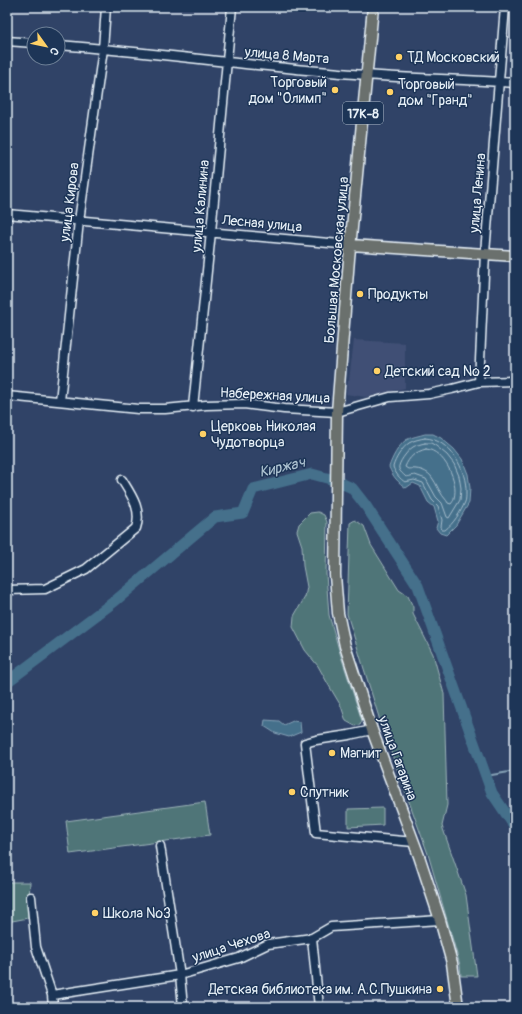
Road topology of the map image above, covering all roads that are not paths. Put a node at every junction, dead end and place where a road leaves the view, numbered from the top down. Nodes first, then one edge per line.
1 (106, 7) edge
2 (232, 7) edge
3 (373, 7) edge
4 (505, 7) edge
5 (7, 41) edge
6 (26, 42) edge
7 (66, 46) edge
8 (103, 49) junction
9 (227, 62) junction
10 (366, 75) junction
11 (499, 82) junction
12 (515, 83) edge
13 (7, 214) edge
14 (79, 221) junction
15 (211, 232) junction
16 (351, 245) junction
17 (485, 253) junction
18 (515, 256) edge
19 (515, 381) edge
20 (479, 382) junction
21 (7, 396) edge
22 (60, 401) junction
23 (193, 407) junction
24 (337, 412) junction
25 (122, 480) dead end
26 (336, 516) joint
27 (7, 590) edge
28 (372, 730) junction
29 (414, 842) junction
30 (160, 846) dead end
31 (31, 897) dead end
32 (440, 920) junction
33 (312, 938) junction
34 (180, 975) junction
35 (52, 995) junction
36 (53, 1007) edge
37 (183, 1007) edge
38 (319, 1007) edge
39 (458, 1007) edge

1 - 8 street, улица Кирова
2 - 9 street, улица Калинина
3 - 10 main road, Большая Московская улица / 17К-8
4 - 11 street, улица Ленина
5 - 6 street
7 - 8 street, улица 8 Марта
8 - 9 street, улица 8 Марта
8 - 14 street, улица Кирова
9 - 10 street, улица 8 Марта
9 - 15 street, улица Калинина
10 - 11 street, улица 8 Марта
10 - 16 main road, Большая Московская улица / 17К-8
11 - 12 street, улица 8 Марта
11 - 17 street, улица Ленина
13 - 14 street, Лесная улица
14 - 15 street, Лесная улица
14 - 22 street, улица Кирова
15 - 16 street, Лесная улица
15 - 23 street, улица Калинина
16 - 17 main road, Лесная улица
16 - 24 main road, Большая Московская улица
17 - 18 main road, Лесная улица
17 - 20 street, улица Ленина
19 - 20 street, Набережная улица
20 - 24 street, Набережная улица
21 - 22 street, Набережная улица
22 - 23 street, Набережная улица
23 - 24 street, Набережная улица
24 - 26 main road, Большая Московская улица
25 - 27 street
26 - 28 main road, улица Гагарина
28 - 29 main road, улица Гагарина
28 - 29 street
29 - 32 main road, улица Гагарина
30 - 34 street
31 - 35 street
32 - 33 street, улица Чехова
32 - 39 main road, улица Гагарина
33 - 34 street, улица Чехова
33 - 38 street
34 - 35 street, улица Чехова
34 - 37 street
35 - 36 street

